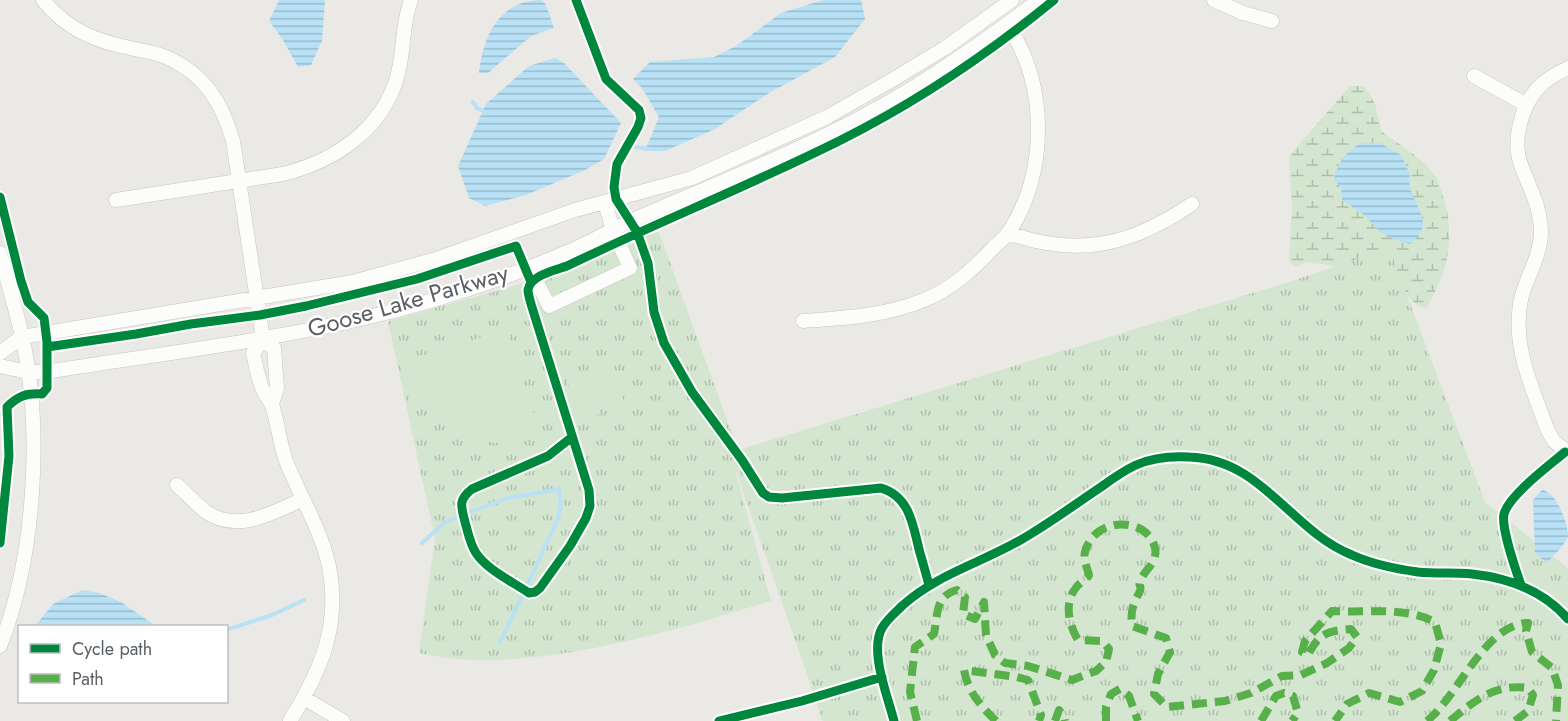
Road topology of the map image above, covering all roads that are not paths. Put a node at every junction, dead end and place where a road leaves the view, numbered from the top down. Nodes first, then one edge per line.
1 (43, 0) edge
2 (411, 0) edge
3 (1012, 0) edge
4 (1039, 0) edge
5 (1214, 0) edge
6 (1272, 21) dead end
7 (1007, 24) junction
8 (1568, 68) edge
9 (1474, 76) dead end
10 (1527, 105) junction
11 (239, 181) junction
12 (116, 200) dead end
13 (605, 202) junction
14 (1192, 204) dead end
15 (613, 230) junction
16 (1008, 233) junction
17 (0, 253) edge
18 (529, 267) junction
19 (257, 299) junction
20 (804, 321) dead end
21 (22, 337) junction
22 (263, 339) junction
23 (0, 353) edge
24 (0, 366) edge
25 (28, 372) junction
26 (272, 404) junction
27 (1568, 453) edge
28 (177, 484) dead end
29 (303, 499) junction
30 (0, 646) edge
31 (304, 698) junction
32 (290, 721) edge
33 (343, 721) edge

1 - 11 street
2 - 11 street
3 - 13 street, Goose Lake Parkway
4 - 7 street, Goose Lake Parkway
5 - 6 street
7 - 15 street, Goose Lake Parkway
7 - 16 street
8 - 10 street
9 - 10 street
10 - 27 street
11 - 12 street
11 - 19 street
13 - 15 street
13 - 19 street, Goose Lake Parkway
14 - 16 street
15 - 18 street, Goose Lake Parkway
15 - 18 street
16 - 20 street
17 - 21 street
18 - 22 street, Goose Lake Parkway
19 - 21 street, Goose Lake Parkway
19 - 22 street
21 - 23 street, Goose Lake Parkway
21 - 25 street
22 - 25 street, Goose Lake Parkway
22 - 26 street
22 - 26 street
24 - 25 street, Goose Lake Parkway
25 - 30 street
26 - 29 street
28 - 29 street
29 - 31 street
31 - 32 street
31 - 33 street

